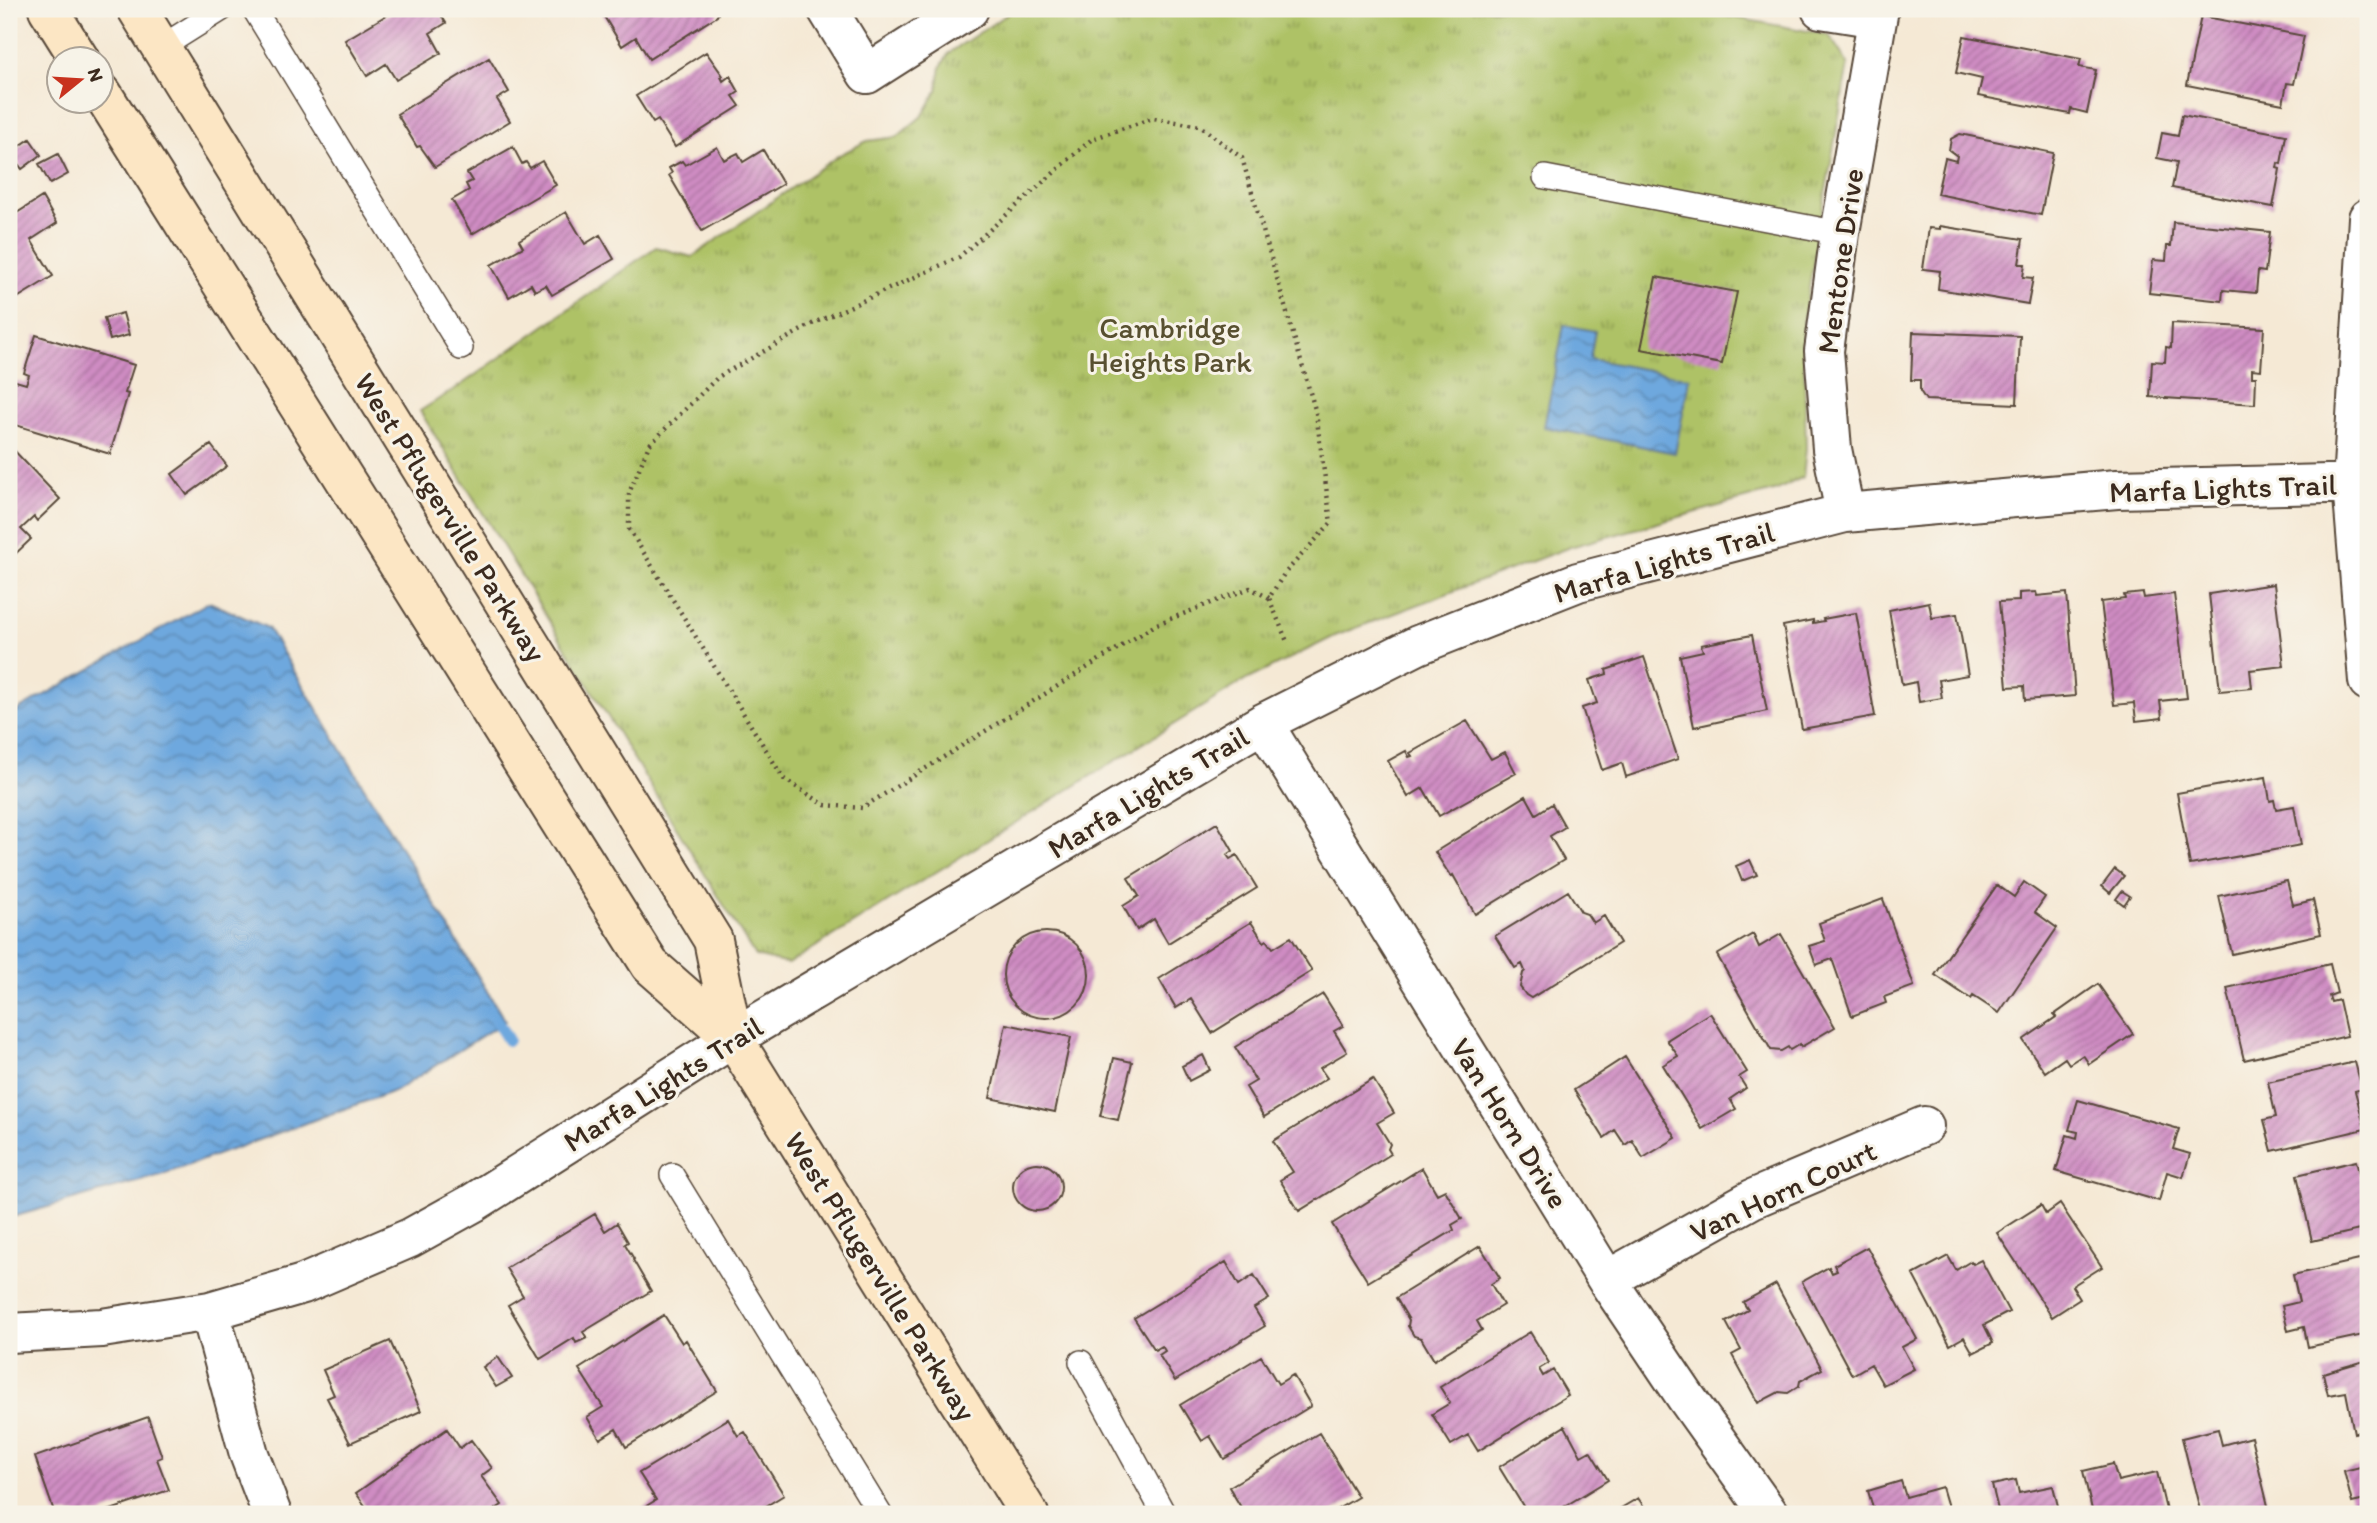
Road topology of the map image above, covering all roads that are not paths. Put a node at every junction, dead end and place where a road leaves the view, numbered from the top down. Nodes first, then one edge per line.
1 (48, 9) edge
2 (136, 9) edge
3 (222, 9) edge
4 (254, 9) edge
5 (827, 9) edge
6 (969, 9) edge
7 (1821, 9) edge
8 (1878, 14) edge
9 (71, 46) edge
10 (160, 48) junction
11 (116, 115) edge
12 (1545, 177) dead end
13 (2368, 218) edge
14 (1840, 233) junction
15 (461, 348) dead end
16 (2360, 484) edge
17 (1845, 513) junction
18 (2368, 681) edge
19 (1263, 723) junction
20 (733, 1038) junction
21 (1924, 1126) dead end
22 (672, 1175) dead end
23 (1607, 1280) junction
24 (210, 1311) junction
25 (9, 1334) edge
26 (1081, 1362) dead end
27 (272, 1514) edge
28 (880, 1514) edge
29 (1029, 1514) edge
30 (1164, 1514) edge
31 (1769, 1514) edge

1 - 9 main road
2 - 10 main road, West Pflugerville Parkway
3 - 10 lane
4 - 15 lane
5 - 6 street
7 - 8 street
8 - 14 street, Mentone Drive
10 - 20 main road, West Pflugerville Parkway
11 - 20 main road, West Pflugerville Parkway
12 - 14 lane
13 - 16 street
14 - 17 street, Mentone Drive
16 - 17 street, Marfa Lights Trail
16 - 18 street
17 - 19 street, Marfa Lights Trail
19 - 20 street, Marfa Lights Trail
19 - 23 street, Van Horn Drive
20 - 24 street, Marfa Lights Trail
20 - 29 main road, West Pflugerville Parkway
21 - 23 street, Van Horn Court
22 - 28 lane
23 - 31 street, Van Horn Drive
24 - 25 street, Marfa Lights Trail
24 - 27 street
26 - 30 lane

